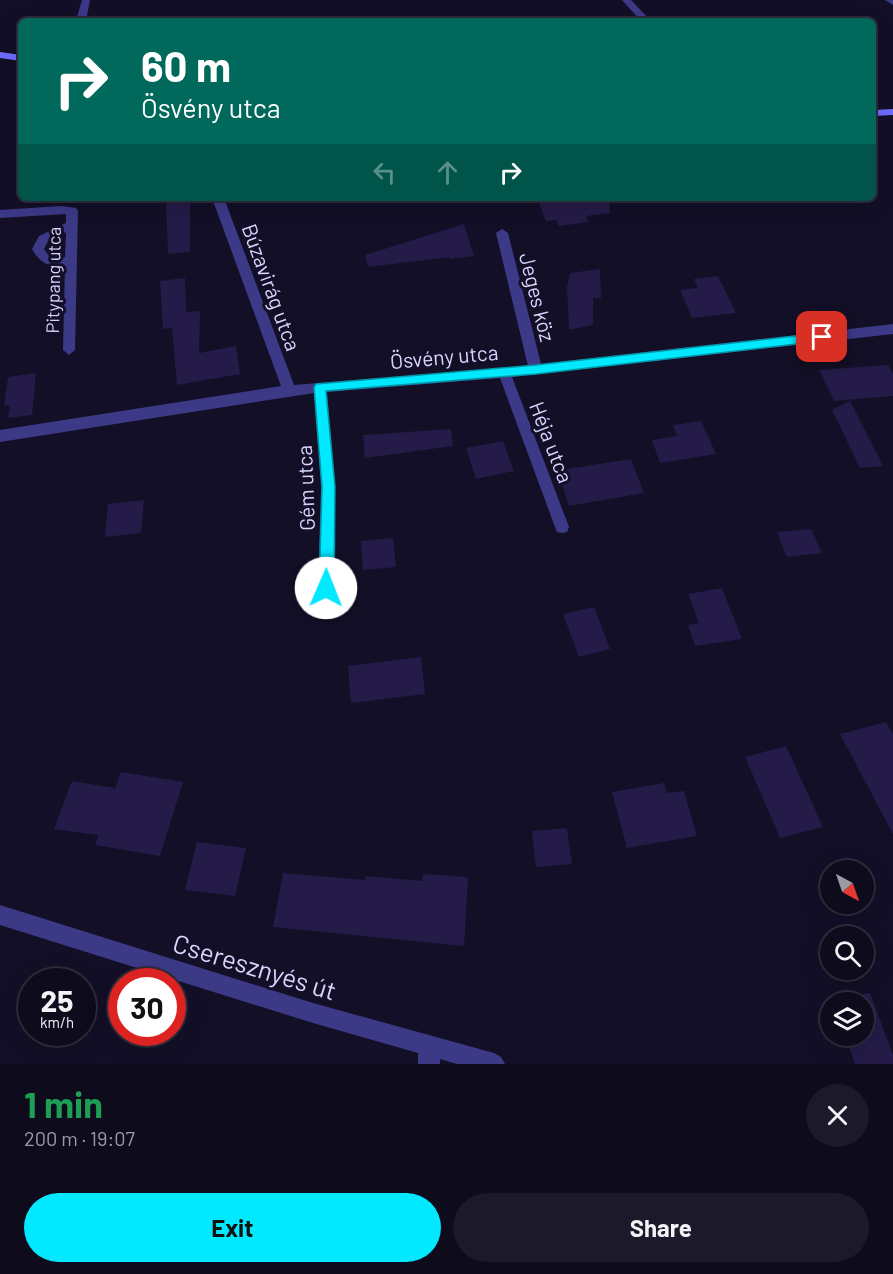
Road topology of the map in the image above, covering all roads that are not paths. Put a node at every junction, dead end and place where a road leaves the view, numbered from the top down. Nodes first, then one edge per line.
1 (86, 0) edge
2 (626, 0) edge
3 (889, 0) edge
4 (893, 2) edge
5 (82, 18) edge
6 (643, 18) edge
7 (0, 56) edge
8 (18, 58) edge
9 (893, 112) edge
10 (876, 113) edge
11 (219, 201) edge
12 (0, 214) edge
13 (71, 225) junction
14 (502, 233) dead end
15 (72, 259) junction
16 (893, 329) edge
17 (69, 350) dead end
18 (536, 370) junction
19 (504, 372) junction
20 (320, 387) junction
21 (289, 390) junction
22 (0, 436) edge
23 (562, 527) dead end
24 (326, 588) dead end
25 (0, 915) edge
26 (429, 1055) edge
27 (494, 1064) edge

1 - 5 street
2 - 6 street
3 - 4 street
7 - 8 street
9 - 10 street
11 - 21 street, Búzavirág utca
12 - 13 street, Pitypang utca
13 - 15 street, Pitypang utca
13 - 15 street
14 - 18 street, Jeges köz
15 - 17 street, Pitypang utca
16 - 18 street, Ösvény utca
18 - 19 street, Ösvény utca
19 - 20 street, Ösvény utca
19 - 23 street, Héja utca
20 - 21 street, Ösvény utca
20 - 24 street, Gém utca
21 - 22 street, Ösvény utca
25 - 26 street, Cseresznyés út
26 - 27 street, Cseresznyés út

